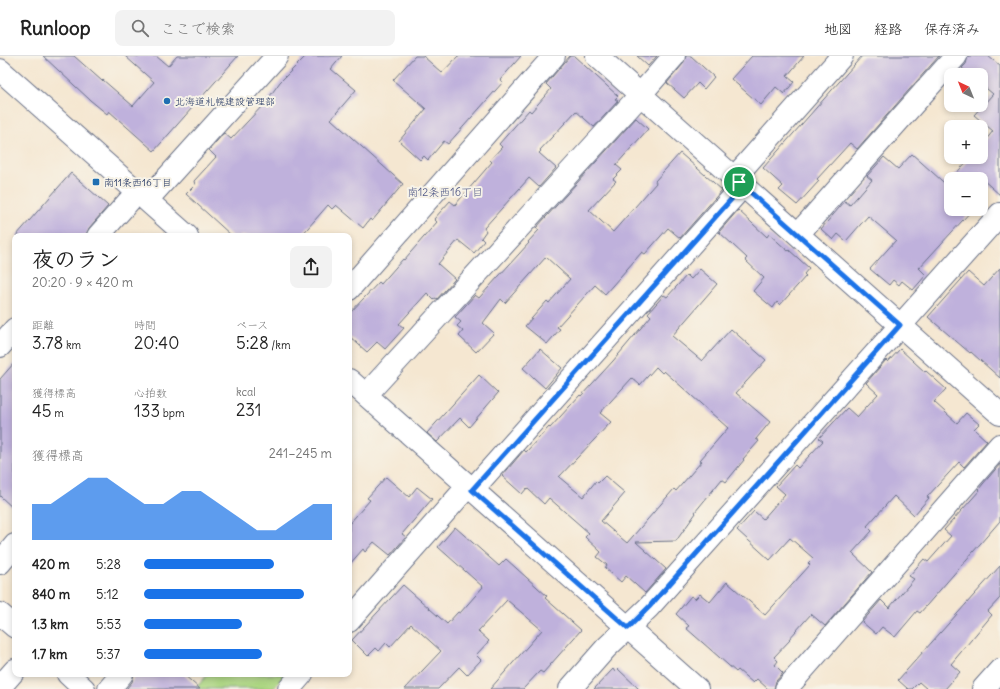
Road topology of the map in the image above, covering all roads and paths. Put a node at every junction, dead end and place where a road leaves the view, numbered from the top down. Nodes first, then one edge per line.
1 (277, 56) edge
2 (554, 56) edge
3 (597, 56) edge
4 (674, 56) edge
5 (842, 56) edge
6 (956, 56) edge
7 (0, 70) edge
8 (640, 94) junction
9 (739, 182) junction
10 (142, 196) junction
11 (1000, 214) edge
12 (101, 233) edge
13 (184, 233) edge
14 (798, 234) junction
15 (352, 286) edge
16 (900, 325) junction
17 (12, 332) edge
18 (0, 346) edge
19 (352, 383) edge
20 (366, 395) junction
21 (1000, 414) edge
22 (1000, 445) edge
23 (470, 488) junction
24 (12, 549) edge
25 (0, 563) edge
26 (0, 614) edge
27 (352, 618) edge
28 (12, 624) edge
29 (628, 628) junction
30 (1000, 670) edge
31 (12, 673) edge
32 (71, 677) edge
33 (119, 677) edge
34 (299, 677) edge
35 (0, 687) edge
36 (84, 689) edge
37 (109, 689) edge
38 (289, 689) edge
39 (570, 689) edge
40 (697, 689) edge
41 (786, 689) edge
42 (983, 689) edge

1 - 10 street
2 - 15 street
3 - 8 street
4 - 8 street
5 - 9 street
6 - 14 street
7 - 10 street
8 - 9 street
8 - 20 street
9 - 14 street
9 - 23 street
10 - 12 street
10 - 13 street
11 - 16 street
14 - 16 street
16 - 21 street
16 - 29 street
17 - 18 street
19 - 20 street
20 - 23 street
22 - 41 street
23 - 27 street
23 - 29 street
24 - 25 street
26 - 28 street
29 - 39 street
29 - 40 street
30 - 42 street
31 - 35 street
32 - 36 street
33 - 37 street
34 - 38 street

